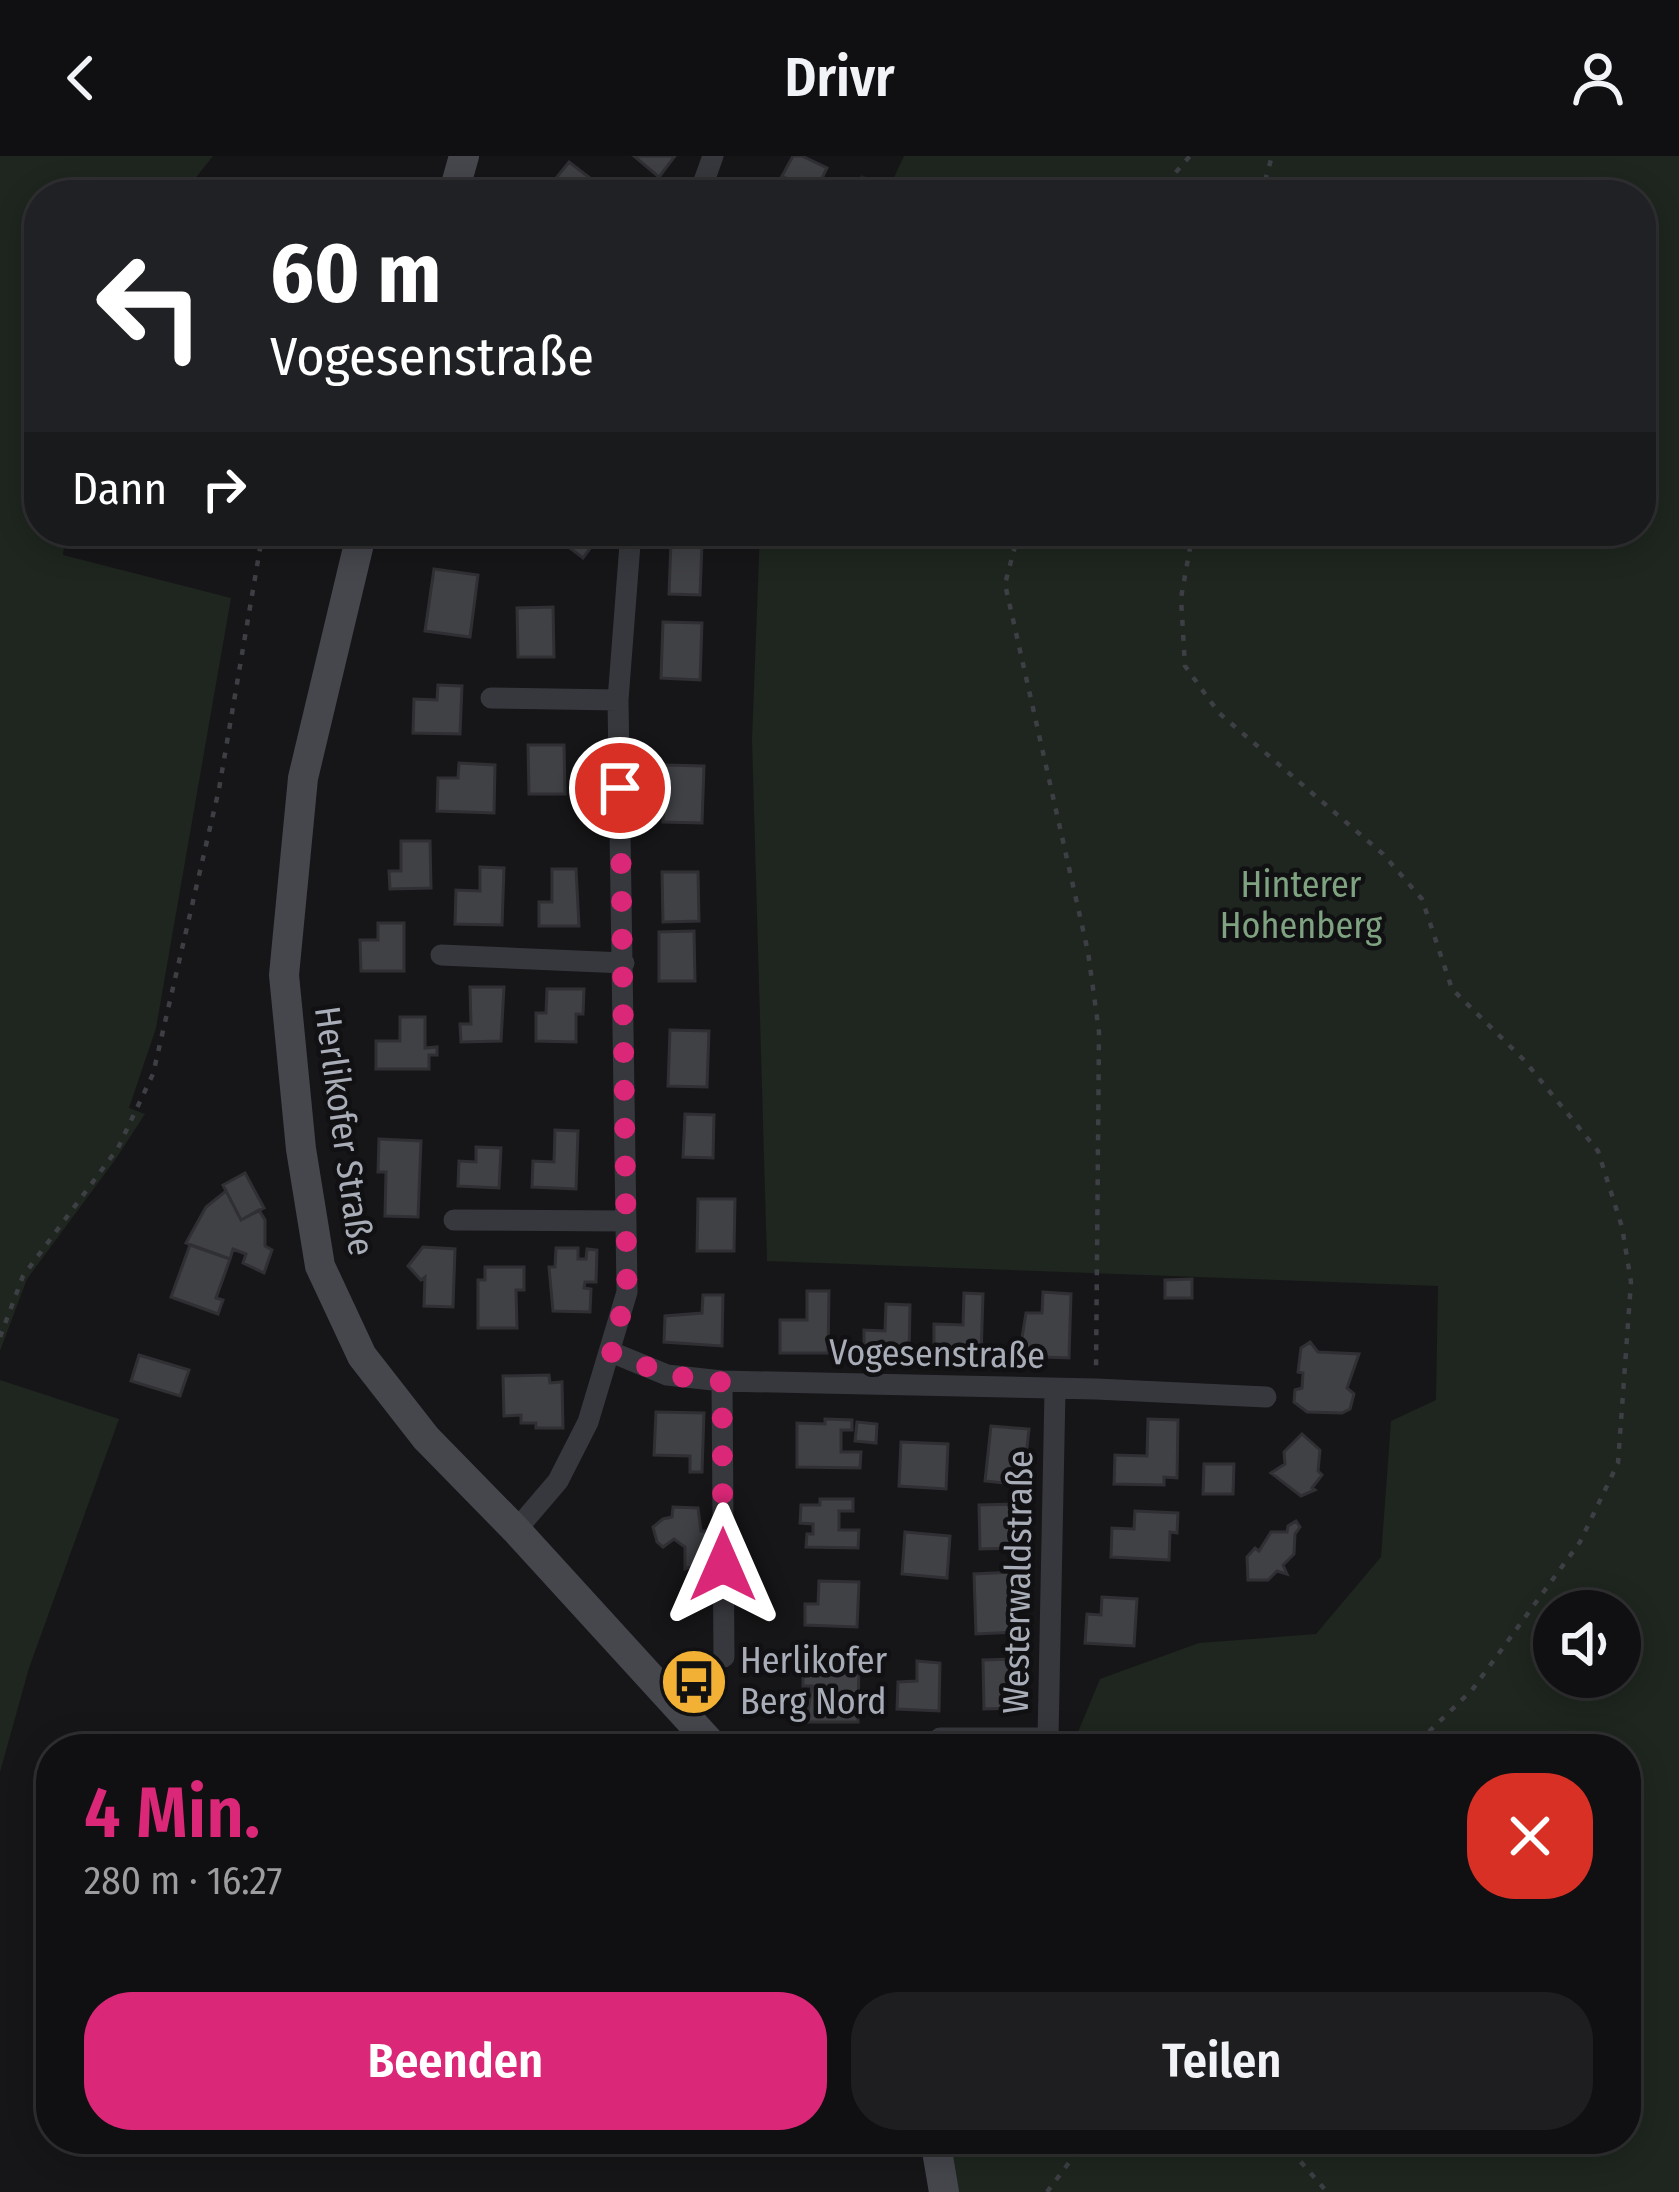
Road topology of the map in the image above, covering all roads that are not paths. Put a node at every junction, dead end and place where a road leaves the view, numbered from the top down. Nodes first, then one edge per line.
1 (358, 546) edge
2 (630, 546) edge
3 (491, 698) dead end
4 (618, 700) junction
5 (441, 956) dead end
6 (624, 963) junction
7 (454, 1220) dead end
8 (624, 1221) junction
9 (611, 1352) junction
10 (722, 1382) junction
11 (1055, 1390) junction
12 (1266, 1397) dead end
13 (516, 1530) junction
14 (724, 1657) dead end
15 (702, 1734) edge
16 (1048, 1734) edge
17 (938, 2154) edge
18 (944, 2192) edge

1 - 13 main road, Herlikofer Straße
2 - 4 street
3 - 4 street
4 - 6 street
5 - 6 street
6 - 8 street
7 - 8 street
8 - 9 street
9 - 10 street, Vogesenstraße
9 - 13 street
10 - 11 street, Vogesenstraße
10 - 14 street
11 - 12 street, Vogesenstraße
11 - 16 street, Westerwaldstraße
13 - 15 main road, Herlikofer Straße
17 - 18 main road

